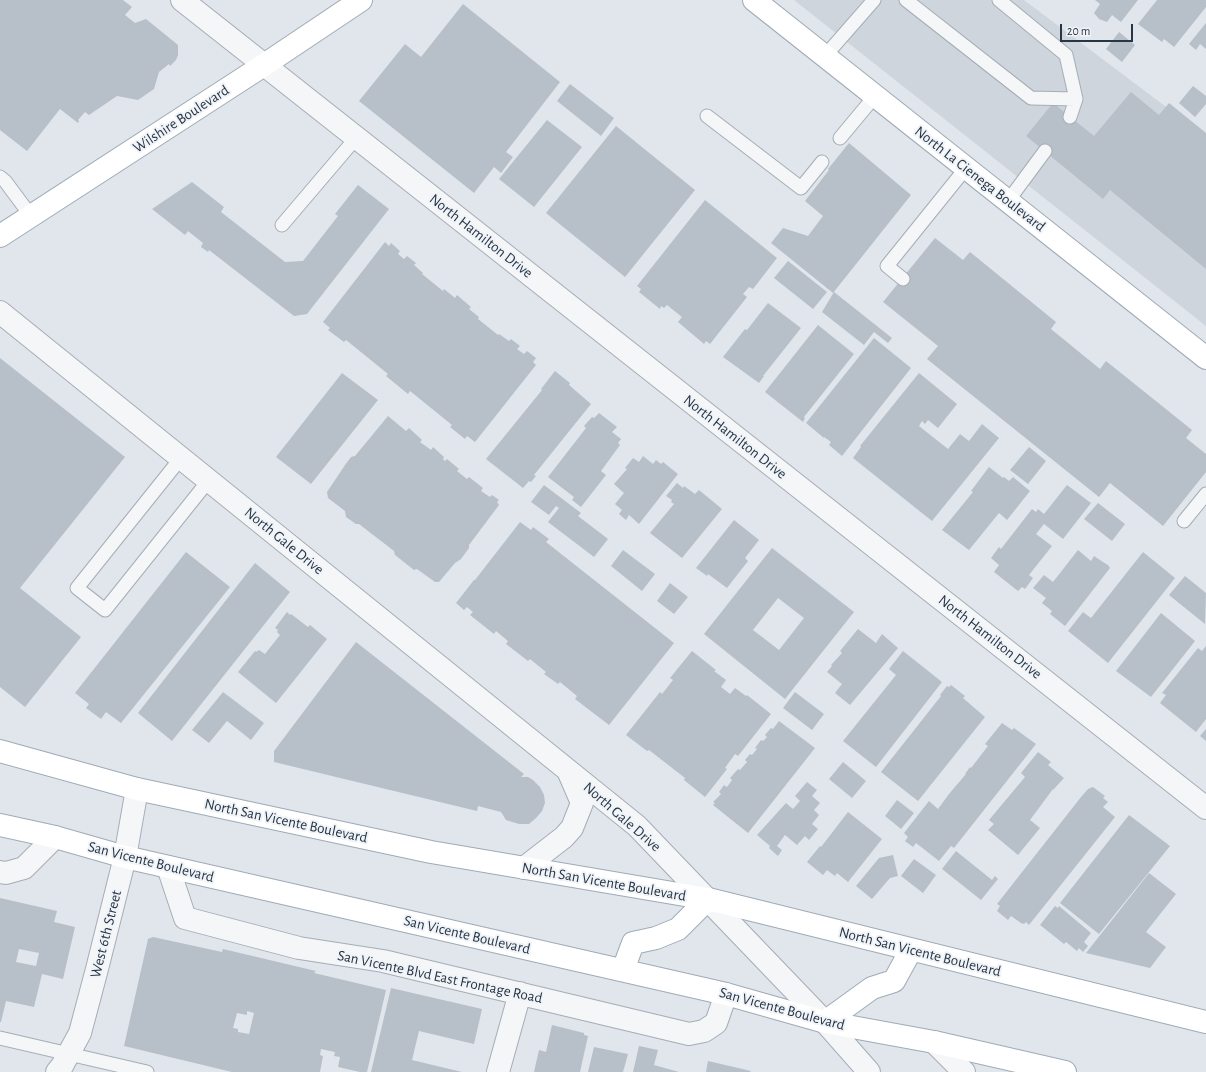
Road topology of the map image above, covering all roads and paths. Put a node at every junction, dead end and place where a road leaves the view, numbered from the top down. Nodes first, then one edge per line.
1 (182, 0) edge
2 (361, 0) edge
3 (754, 0) edge
4 (874, 0) edge
5 (906, 0) edge
6 (999, 0) edge
7 (825, 56) junction
8 (264, 65) junction
9 (875, 96) junction
10 (1076, 99) junction
11 (707, 116) dead end
12 (1070, 117) dead end
13 (356, 138) junction
14 (840, 138) dead end
15 (1045, 151) dead end
16 (822, 162) dead end
17 (966, 168) junction
18 (0, 177) edge
19 (1008, 201) junction
20 (31, 216) junction
21 (282, 225) dead end
22 (0, 236) edge
23 (903, 279) dead end
24 (0, 312) edge
25 (1206, 358) edge
26 (181, 458) junction
27 (209, 480) junction
28 (1206, 494) edge
29 (1184, 521) dead end
30 (0, 751) edge
31 (568, 770) junction
32 (138, 789) junction
33 (1206, 808) edge
34 (0, 824) edge
35 (55, 837) junction
36 (126, 857) junction
37 (168, 867) junction
38 (524, 868) junction
39 (0, 872) edge
40 (708, 899) junction
41 (911, 950) junction
42 (623, 970) junction
43 (520, 993) junction
44 (726, 994) junction
45 (825, 1022) junction
46 (1206, 1022) edge
47 (0, 1038) edge
48 (934, 1042) junction
49 (62, 1063) edge
50 (147, 1072) edge
51 (498, 1072) edge
52 (869, 1072) edge
53 (964, 1072) edge
54 (1065, 1072) edge

1 - 8 street, North Hamilton Drive
2 - 8 main road, Wilshire Boulevard
3 - 7 main road, North La Cienega Boulevard
4 - 7 lane
5 - 10 lane
6 - 10 lane
7 - 9 main road, North La Cienega Boulevard
8 - 13 street, North Hamilton Drive
8 - 20 main road, Wilshire Boulevard
9 - 14 lane
9 - 17 main road, North La Cienega Boulevard
10 - 12 lane
11 - 16 lane
13 - 21 lane
13 - 33 street, North Hamilton Drive
15 - 19 lane
17 - 19 main road, North La Cienega Boulevard
17 - 23 lane
18 - 20 lane
19 - 25 main road, North La Cienega Boulevard
20 - 22 main road, Wilshire Boulevard
24 - 26 street, North Gale Drive
26 - 27 street, North Gale Drive
26 - 27 lane
27 - 31 street, North Gale Drive
28 - 29 lane
30 - 32 main road, North San Vicente Boulevard
31 - 38 street, North Gale Drive
31 - 40 street, North Gale Drive
32 - 36 street, West 6th Street
32 - 38 main road, North San Vicente Boulevard
34 - 35 main road, San Vicente Boulevard
35 - 36 main road, San Vicente Boulevard
35 - 39 street
36 - 37 main road, San Vicente Boulevard
36 - 49 street, West 6th Street
37 - 42 main road, San Vicente Boulevard
37 - 43 street, San Vicente Blvd East Frontage Road
38 - 40 main road, North San Vicente Boulevard
40 - 41 main road, North San Vicente Boulevard
40 - 42 main road
40 - 45 street, North Gale Drive
41 - 45 main road
41 - 46 main road, North San Vicente Boulevard
42 - 44 main road, San Vicente Boulevard
43 - 44 street, San Vicente Blvd East Frontage Road
43 - 51 street
44 - 45 main road, San Vicente Boulevard
45 - 48 main road, San Vicente Boulevard
45 - 52 street, North Gale Drive
47 - 49 lane
48 - 53 street
48 - 54 main road, San Vicente Boulevard
49 - 50 lane

